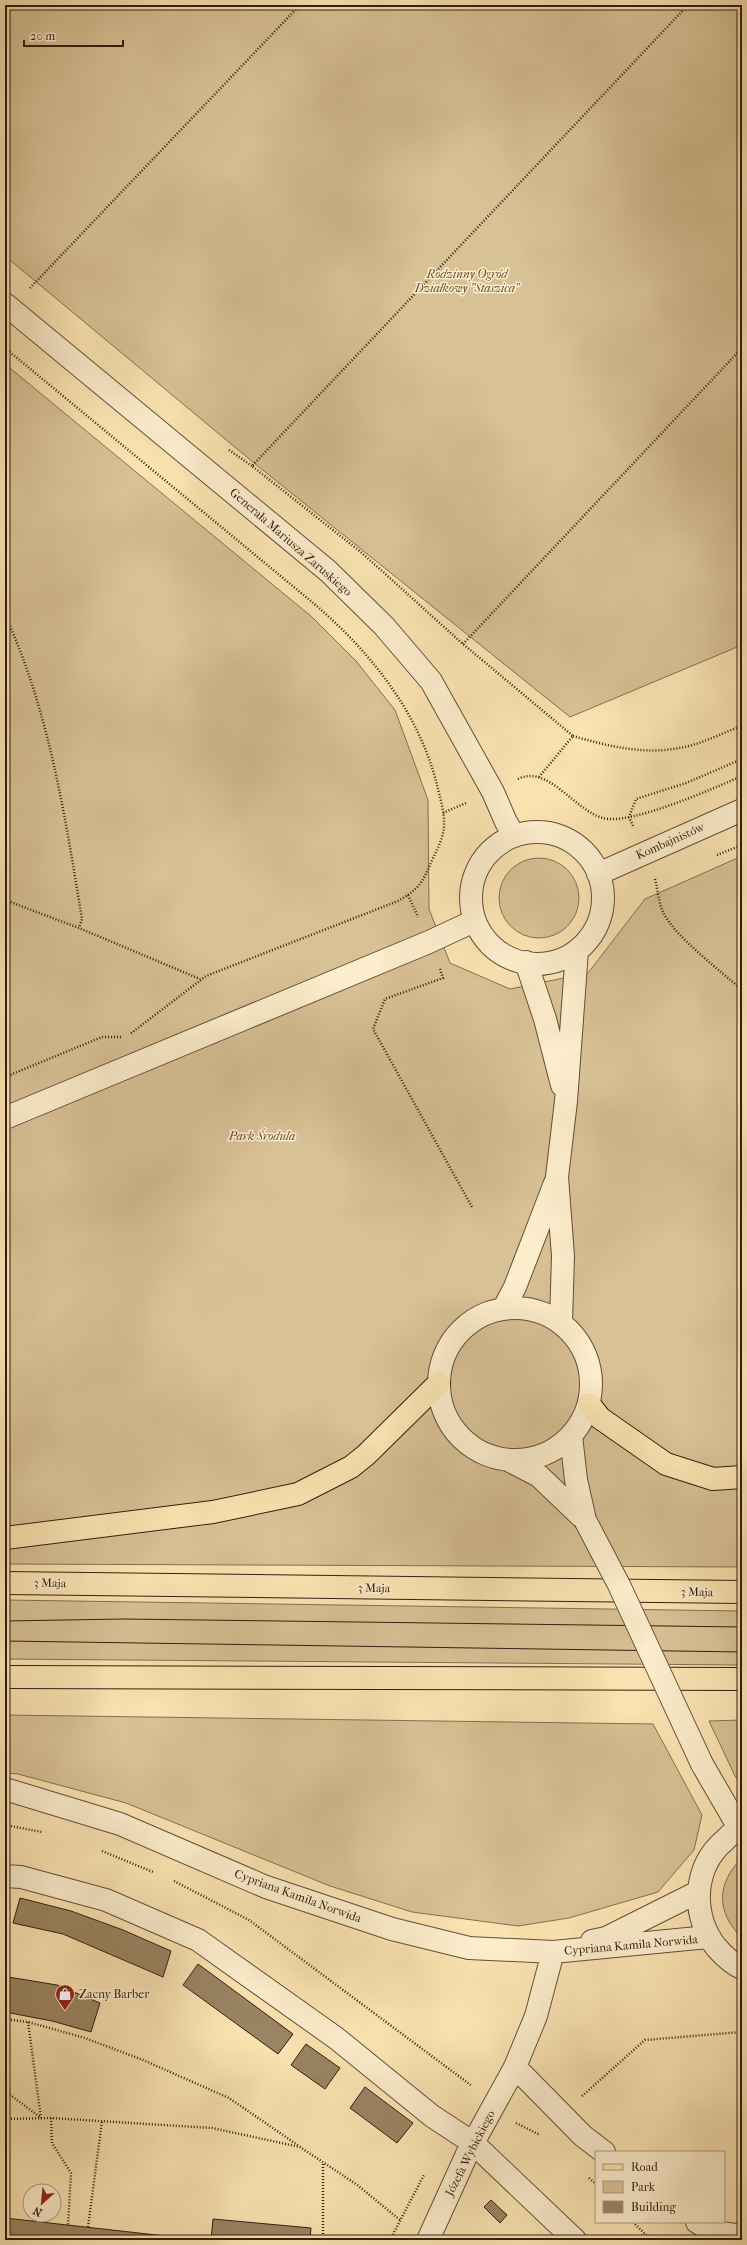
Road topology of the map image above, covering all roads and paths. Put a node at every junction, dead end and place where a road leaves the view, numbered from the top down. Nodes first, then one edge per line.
1 (300, 5) edge
2 (688, 5) edge
3 (35, 281) dead end
4 (5, 304) edge
5 (5, 348) edge
6 (742, 348) edge
7 (5, 615) edge
8 (463, 644) junction
9 (742, 726) edge
10 (573, 736) junction
11 (742, 759) edge
12 (742, 776) edge
13 (539, 777) junction
14 (520, 778) dead end
15 (470, 802) dead end
16 (742, 810) edge
17 (443, 813) junction
18 (629, 817) junction
19 (514, 834) junction
20 (598, 874) junction
21 (656, 880) dead end
22 (408, 895) junction
23 (5, 900) edge
24 (474, 921) junction
25 (79, 928) junction
26 (429, 942) junction
27 (577, 950) junction
28 (526, 962) junction
29 (200, 979) junction
30 (742, 990) edge
31 (5, 1077) edge
32 (566, 1101) junction
33 (5, 1118) edge
34 (558, 1177) junction
35 (472, 1207) dead end
36 (504, 1308) junction
37 (561, 1322) junction
38 (439, 1383) junction
39 (589, 1404) junction
40 (571, 1436) junction
41 (507, 1459) junction
42 (742, 1477) edge
43 (585, 1520) junction
44 (5, 1538) edge
45 (5, 1583) edge
46 (742, 1592) edge
47 (5, 1677) edge
48 (742, 1679) edge
49 (5, 1789) edge
50 (5, 1825) edge
51 (740, 1827) edge
52 (47, 1833) dead end
53 (98, 1849) dead end
54 (160, 1875) dead end
55 (5, 1876) edge
56 (167, 1878) dead end
57 (698, 1892) junction
58 (708, 1937) junction
59 (553, 1952) junction
60 (742, 1968) edge
61 (5, 2019) edge
62 (28, 2022) junction
63 (742, 2032) edge
64 (515, 2067) junction
65 (5, 2091) edge
66 (495, 2103) junction
67 (562, 2114) junction
68 (41, 2118) junction
69 (51, 2118) junction
70 (5, 2119) edge
71 (102, 2121) junction
72 (473, 2143) junction
73 (300, 2147) junction
74 (603, 2151) edge
75 (323, 2162) junction
76 (586, 2174) dead end
77 (595, 2183) edge
78 (634, 2223) edge
79 (699, 2223) edge
80 (68, 2225) dead end
81 (88, 2227) dead end
82 (742, 2236) edge
83 (323, 2240) edge
84 (390, 2240) edge
85 (428, 2240) edge
86 (575, 2240) edge
87 (651, 2240) edge

1 - 3 path
2 - 8 path
4 - 19 street, Generała Mariusza Zaruskiego
5 - 17 path
6 - 8 path
7 - 25 path
8 - 10 path
9 - 10 path
10 - 13 path
11 - 18 path
12 - 18 path
13 - 14 path
13 - 18 path
15 - 17 path
16 - 20 street, Kombajnistów
17 - 22 path
19 - 20 street
19 - 24 street
20 - 27 street
21 - 30 path
22 - 26 path
22 - 29 path
23 - 25 path
24 - 26 street
24 - 28 street
25 - 29 path
26 - 33 street
26 - 35 path
27 - 28 street
27 - 32 street
28 - 32 street
29 - 31 path
32 - 34 street
34 - 36 street
34 - 37 street
36 - 37 street
36 - 38 street
37 - 39 street
38 - 41 street
38 - 44 main road
39 - 40 street
39 - 42 main road
40 - 41 street
40 - 43 street
41 - 43 street
43 - 51 street, bridge
45 - 46 main road, 3 Maja
47 - 48 main road
49 - 59 street, Cypriana Kamila Norwida
50 - 52 path
51 - 57 street
53 - 54 path
55 - 72 street
56 - 66 path
57 - 58 street
57 - 59 street, Cypriana Kamila Norwida
58 - 59 street, Cypriana Kamila Norwida
58 - 60 street
59 - 64 street, Cypriana Kamila Norwida
61 - 62 path
62 - 68 path
62 - 73 path
63 - 67 path
64 - 66 street, Józefa Wybickiego
64 - 67 street
65 - 68 path
66 - 67 path
66 - 72 street, Józefa Wybickiego
67 - 74 street
68 - 69 path
68 - 70 path
69 - 71 path
69 - 80 path
71 - 73 path
71 - 81 path
72 - 85 street, Józefa Wybickiego
72 - 86 street
73 - 75 path
75 - 83 path
75 - 84 path
76 - 77 path
78 - 87 path
79 - 82 street

